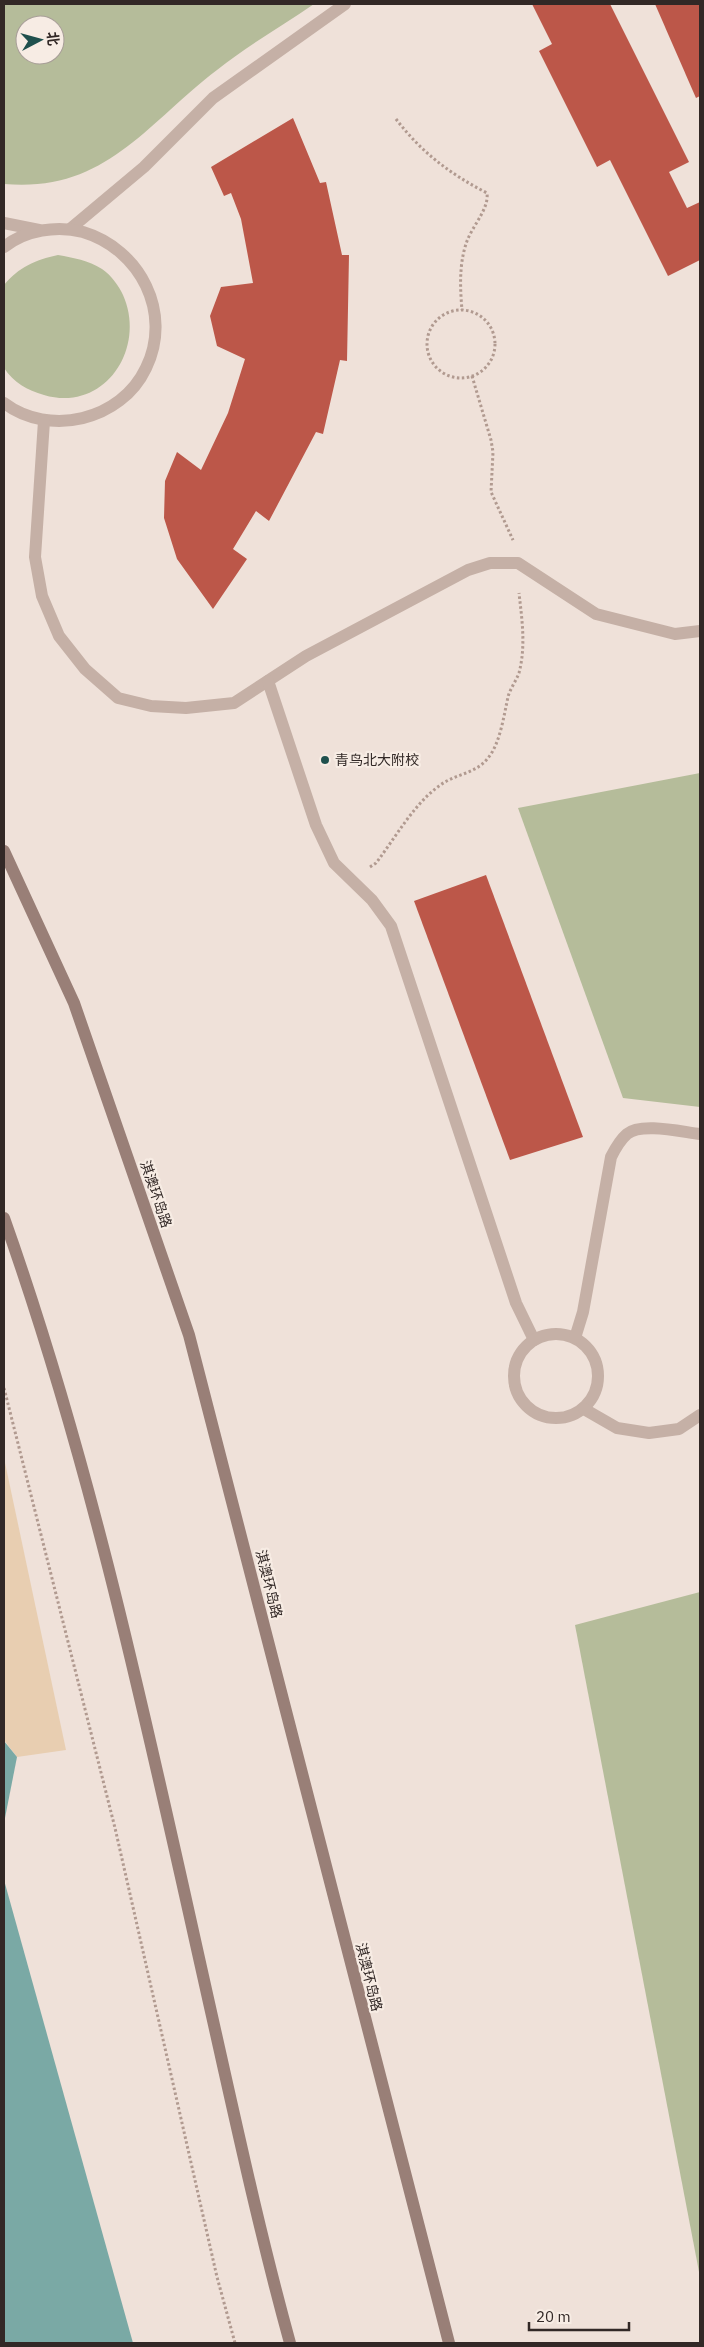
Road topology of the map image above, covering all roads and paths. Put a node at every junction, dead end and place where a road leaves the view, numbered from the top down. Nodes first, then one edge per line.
1 (345, 4) edge
2 (396, 119) dead end
3 (4, 223) edge
4 (70, 229) junction
5 (39, 230) junction
6 (4, 247) edge
7 (462, 310) junction
8 (472, 376) junction
9 (4, 403) edge
10 (44, 421) junction
11 (518, 563) junction
12 (700, 631) edge
13 (268, 681) junction
14 (4, 851) edge
15 (352, 879) junction
16 (700, 1134) edge
17 (4, 1218) edge
18 (575, 1338) junction
19 (534, 1340) junction
20 (4, 1388) edge
21 (584, 1409) junction
22 (700, 1415) edge
23 (236, 2343) edge
24 (290, 2343) edge
25 (449, 2343) edge

1 - 4 lane
2 - 7 path
3 - 5 lane
4 - 5 lane
4 - 10 lane
5 - 6 lane
7 - 8 path
7 - 8 path
8 - 11 path
9 - 10 lane
10 - 13 lane
11 - 12 lane
11 - 13 lane
11 - 15 path
13 - 15 lane
14 - 25 main road, 淇澳环岛路
15 - 19 lane
16 - 18 lane
17 - 24 main road
18 - 19 lane
18 - 21 lane
19 - 21 lane
20 - 23 path
21 - 22 lane

